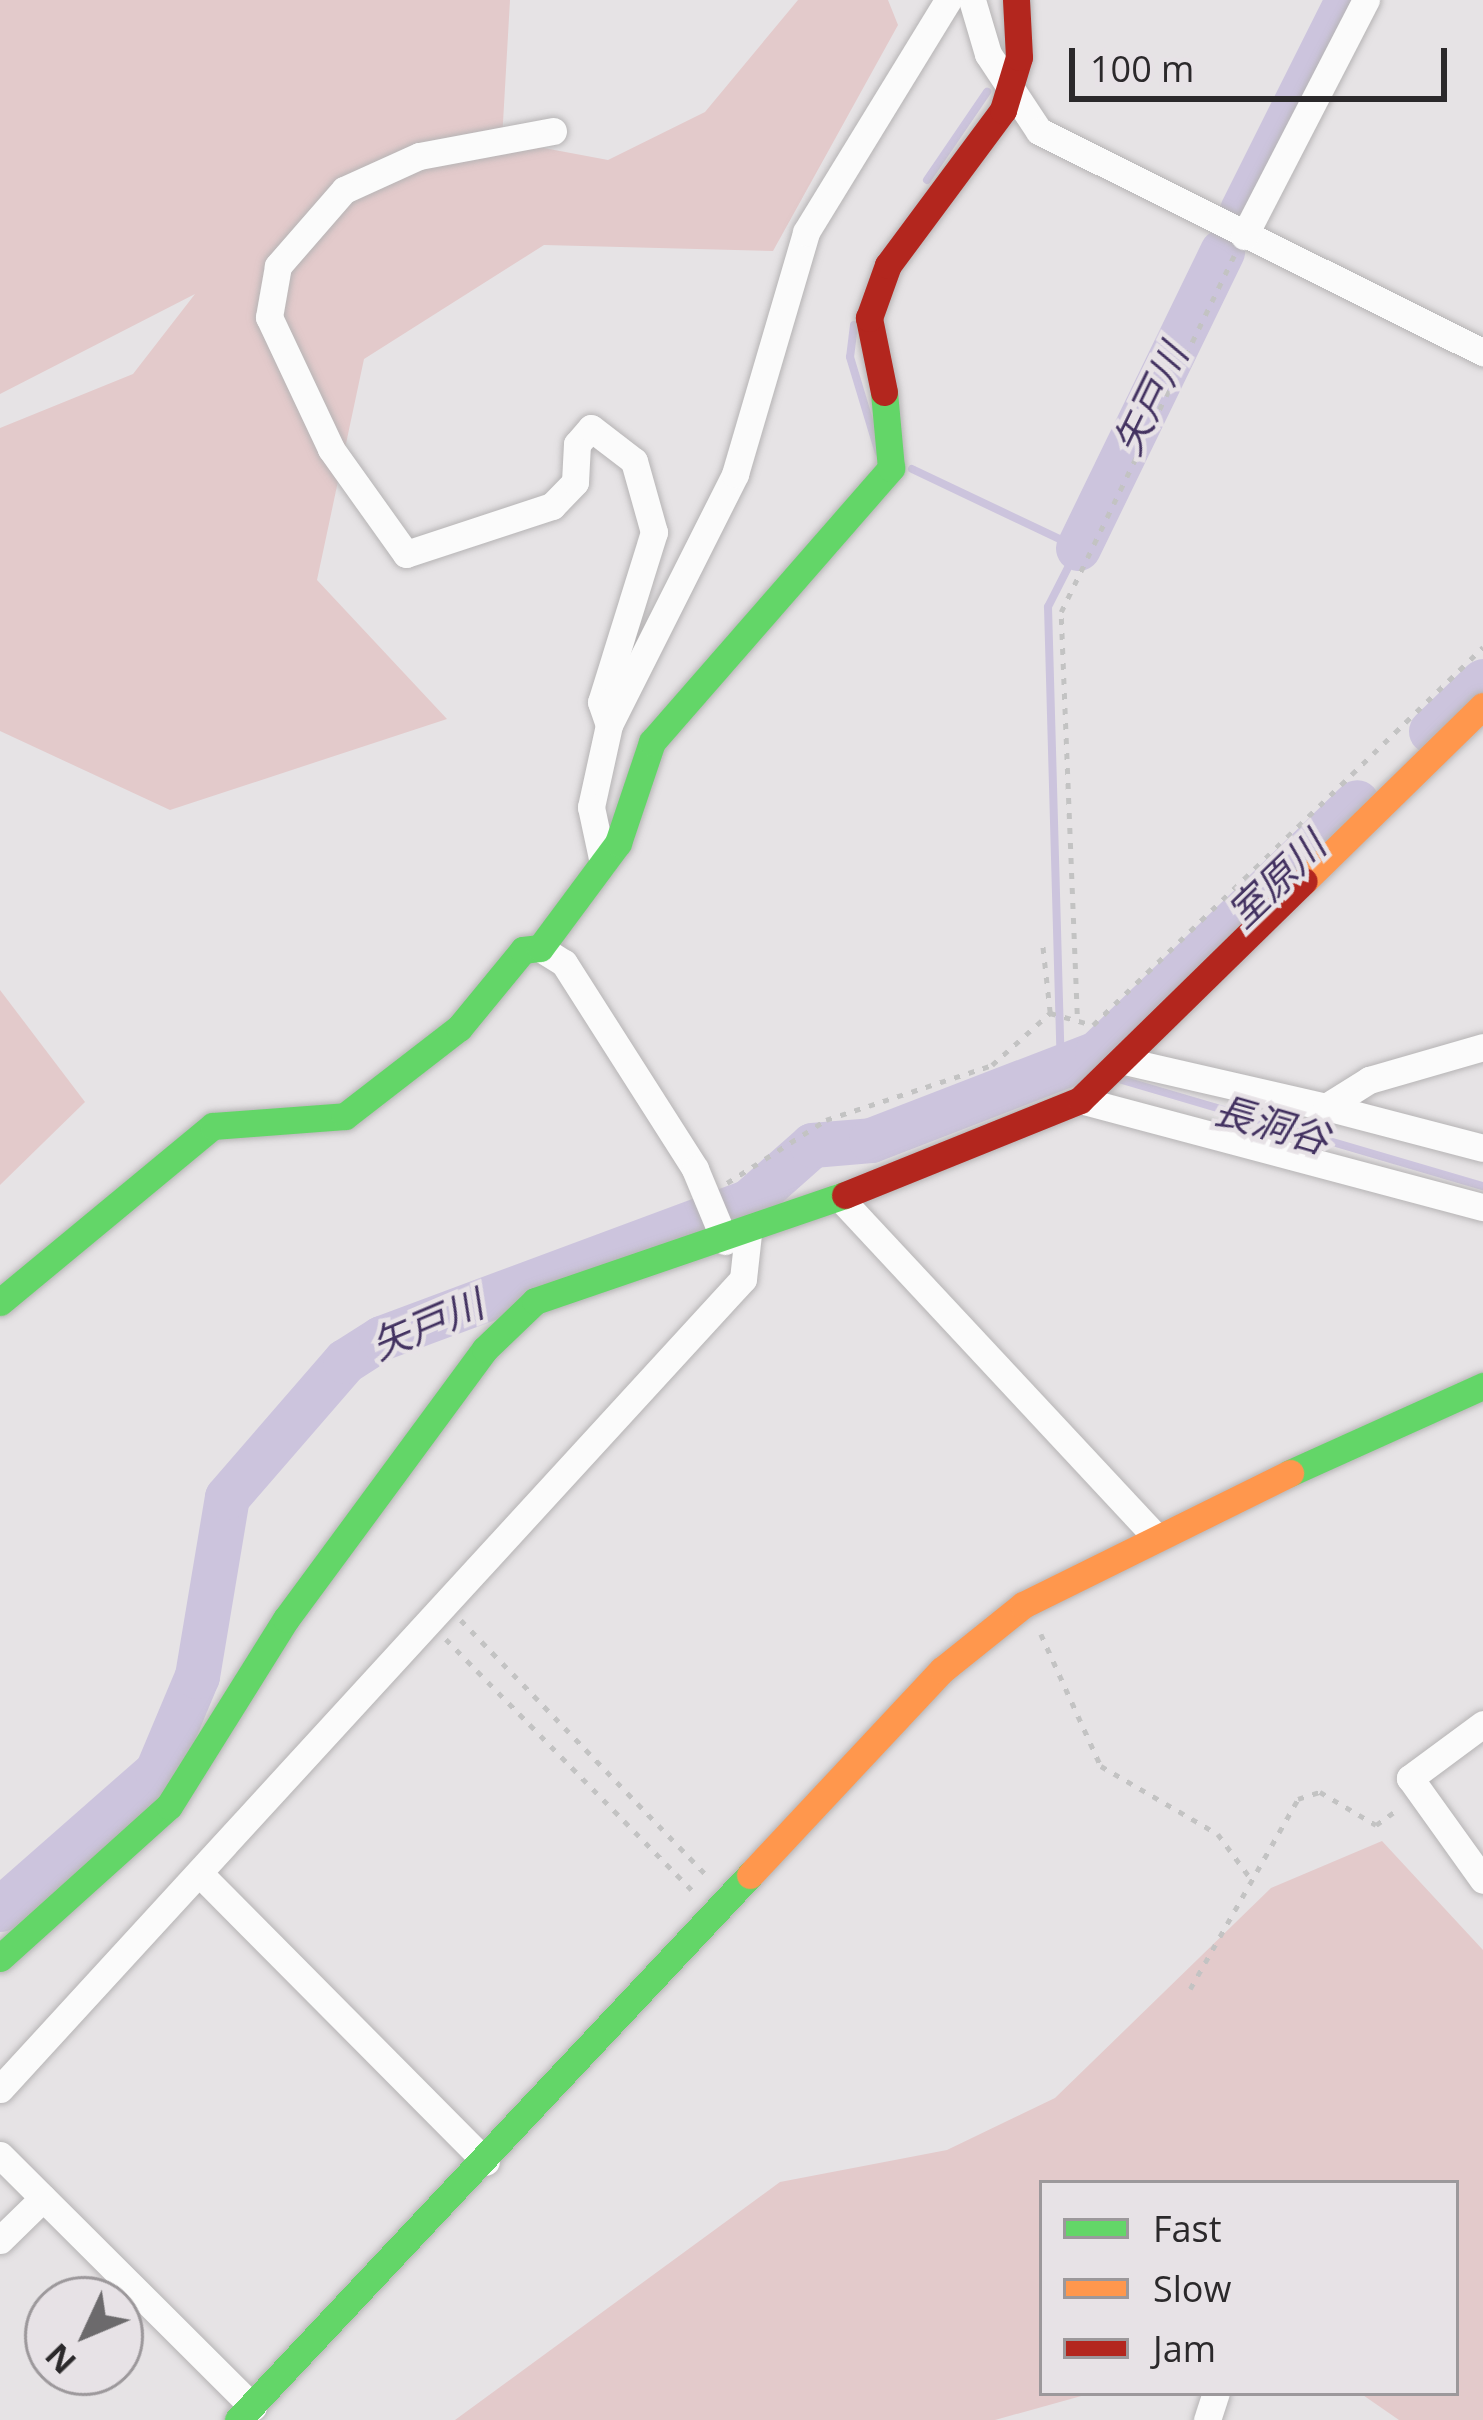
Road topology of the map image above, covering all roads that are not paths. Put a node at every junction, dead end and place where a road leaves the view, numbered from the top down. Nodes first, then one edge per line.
1 (948, 0) edge
2 (972, 0) edge
3 (1016, 0) edge
4 (1366, 0) edge
5 (1011, 91) junction
6 (553, 131) dead end
7 (1244, 236) junction
8 (1483, 352) edge
9 (1483, 706) edge
10 (609, 725) junction
11 (604, 863) junction
12 (540, 948) junction
13 (1483, 1047) edge
14 (1125, 1061) junction
15 (1087, 1094) junction
16 (1326, 1106) junction
17 (1483, 1148) edge
18 (839, 1198) junction
19 (1483, 1207) edge
20 (736, 1237) junction
21 (0, 1302) edge
22 (1483, 1386) edge
23 (1154, 1535) junction
24 (1483, 1724) edge
25 (199, 1873) junction
26 (1483, 1880) edge
27 (0, 1958) edge
28 (0, 2089) edge
29 (0, 2155) edge
30 (486, 2162) junction
31 (43, 2198) junction
32 (0, 2240) edge
33 (246, 2414) edge

1 - 10 street
2 - 5 street
3 - 5 street
4 - 7 street
5 - 7 street
5 - 11 street
6 - 10 street
7 - 8 street
9 - 14 street
10 - 11 street
11 - 12 street
12 - 20 street
12 - 21 street
13 - 16 street
14 - 15 street
14 - 16 street
15 - 18 street
15 - 19 street
16 - 17 street
18 - 20 street
18 - 23 street
20 - 25 street
20 - 27 street
22 - 23 street
23 - 30 street
24 - 26 street
25 - 28 street
25 - 30 street
29 - 31 street
30 - 33 street
31 - 32 street
31 - 33 street

